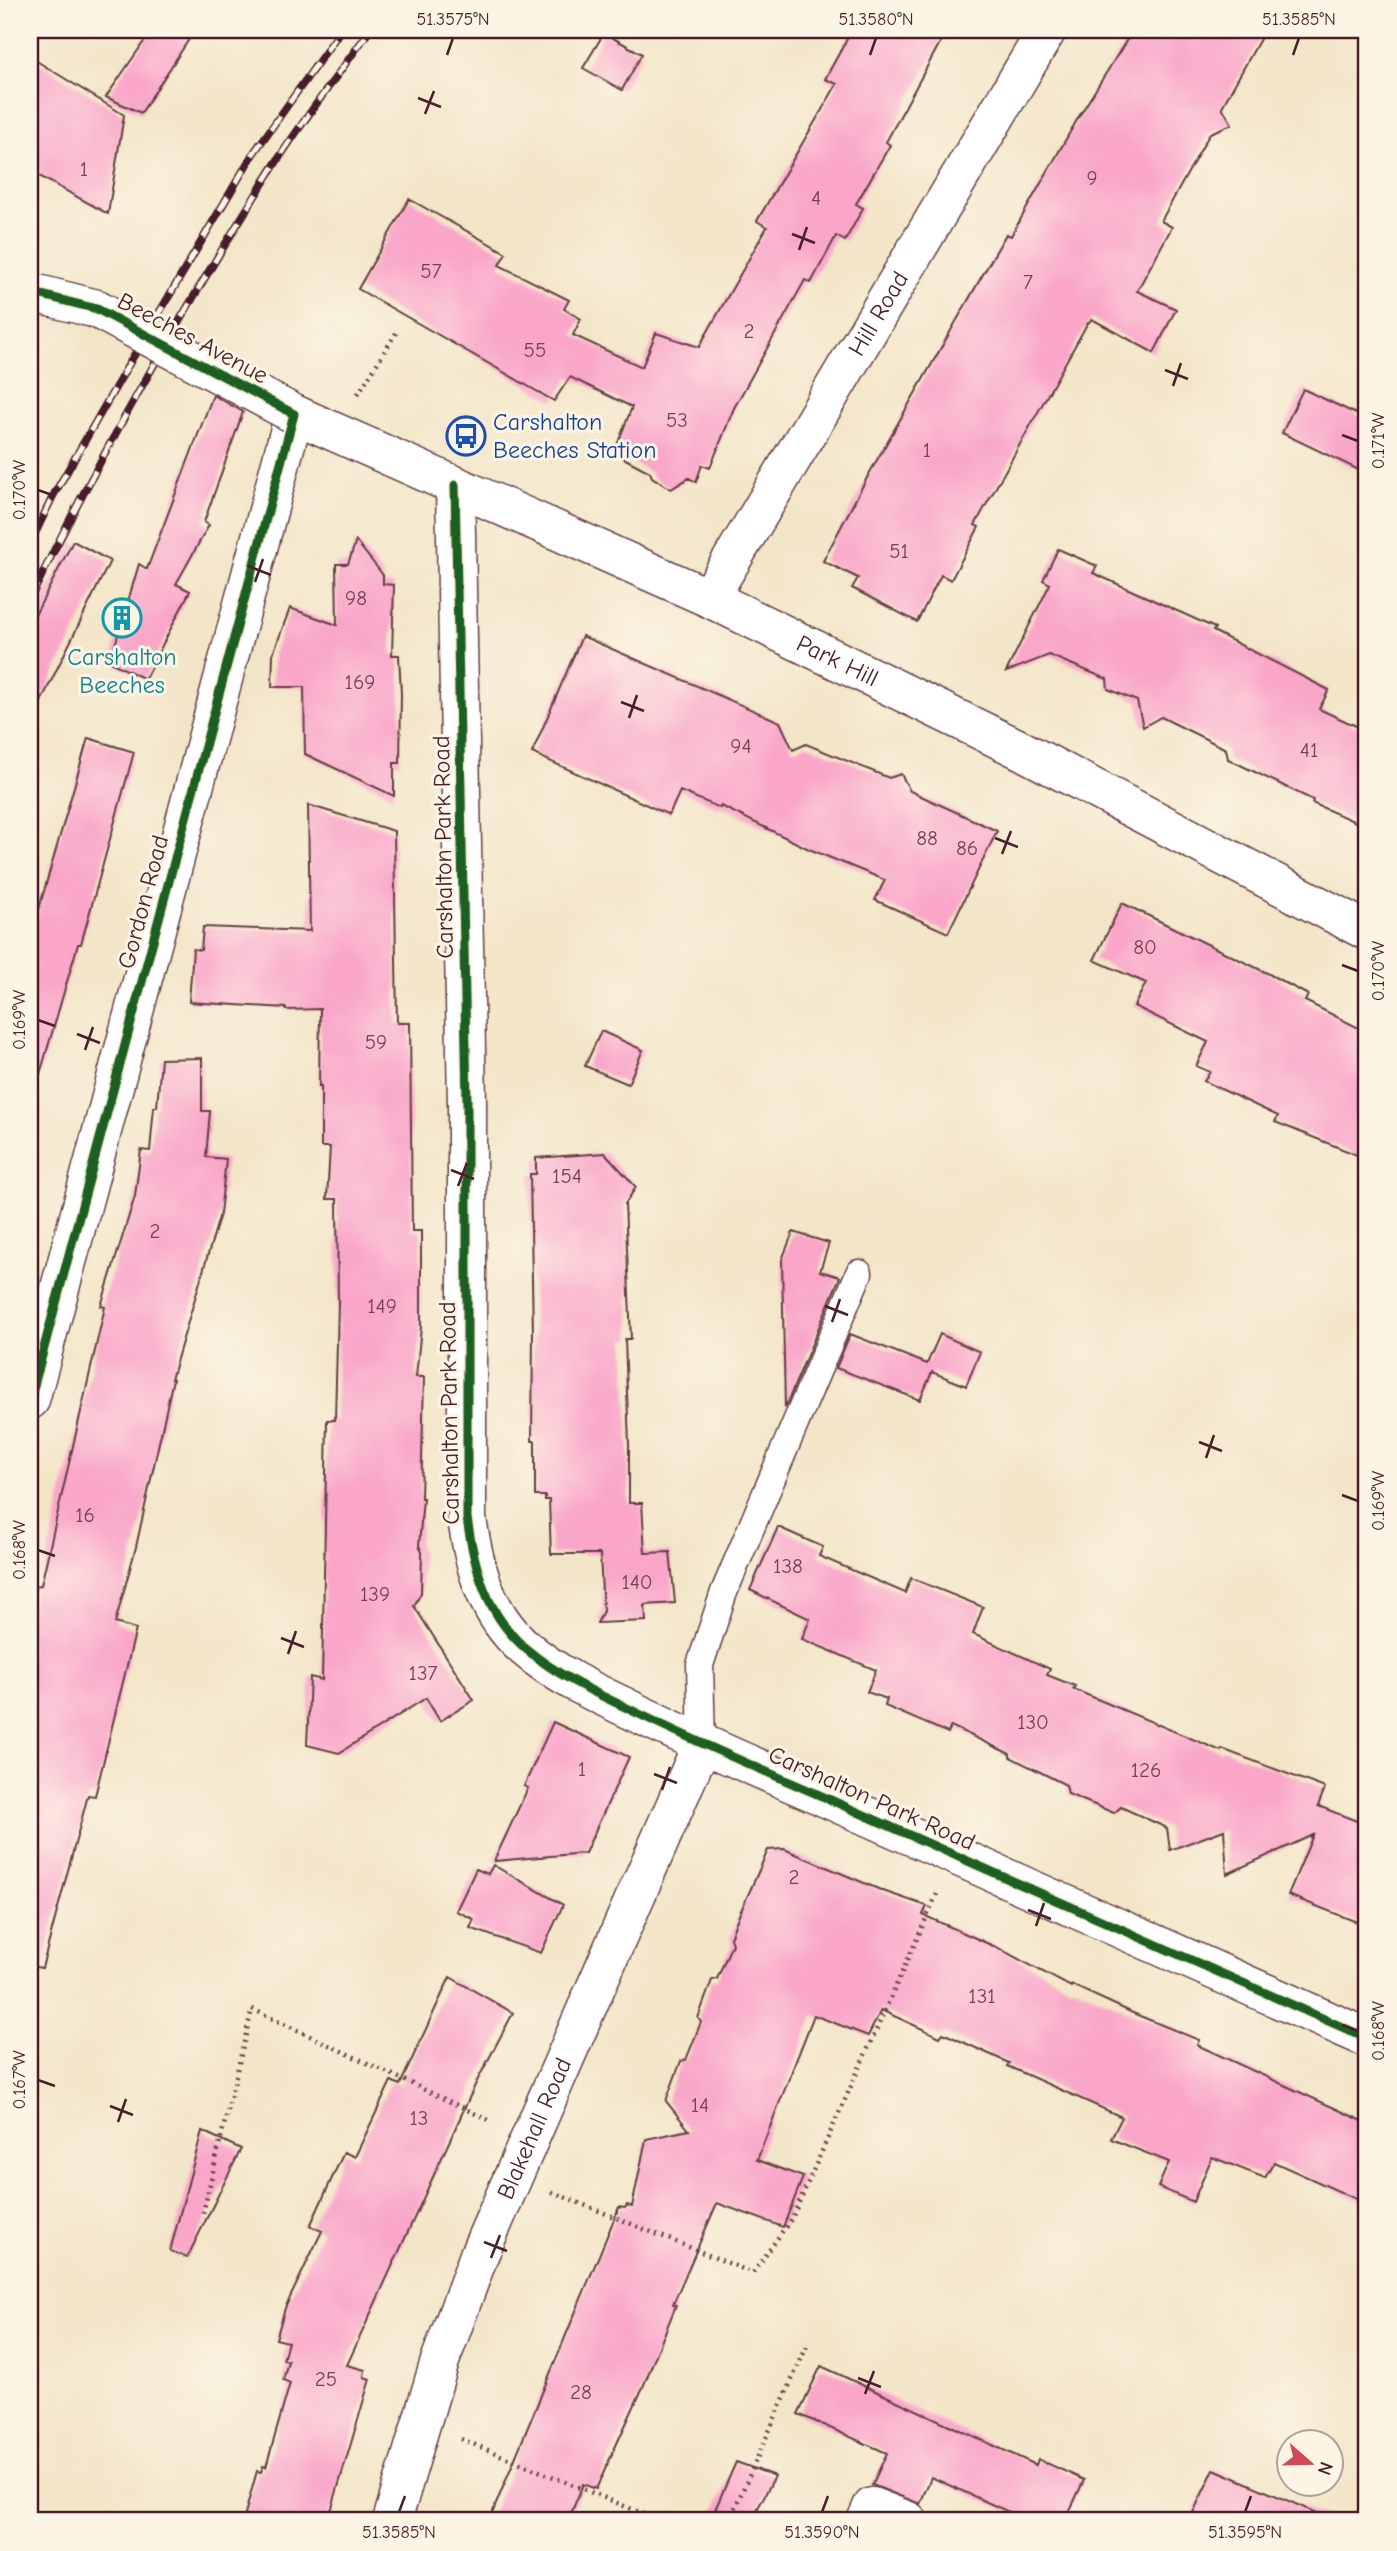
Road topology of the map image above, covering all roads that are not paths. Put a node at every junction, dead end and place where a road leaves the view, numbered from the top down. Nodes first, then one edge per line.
1 (1047, 30) edge
2 (30, 292) edge
3 (294, 414) junction
4 (455, 485) junction
5 (709, 598) junction
6 (1367, 932) edge
7 (859, 1273) dead end
8 (38, 1334) edge
9 (30, 1400) edge
10 (702, 1744) junction
11 (1367, 2038) edge
12 (392, 2521) edge
13 (866, 2521) edge
14 (908, 2521) edge

1 - 5 street, Hill Road
2 - 3 street, Beeches Avenue, bridge
3 - 4 street, Park Hill
3 - 8 street, Gordon Road
4 - 5 street, Park Hill
4 - 10 street, Carshalton Park Road
5 - 6 street, Park Hill
7 - 10 lane
8 - 9 street, Gordon Road
10 - 11 street, Carshalton Park Road
10 - 12 street, Blakehall Road
13 - 14 street

